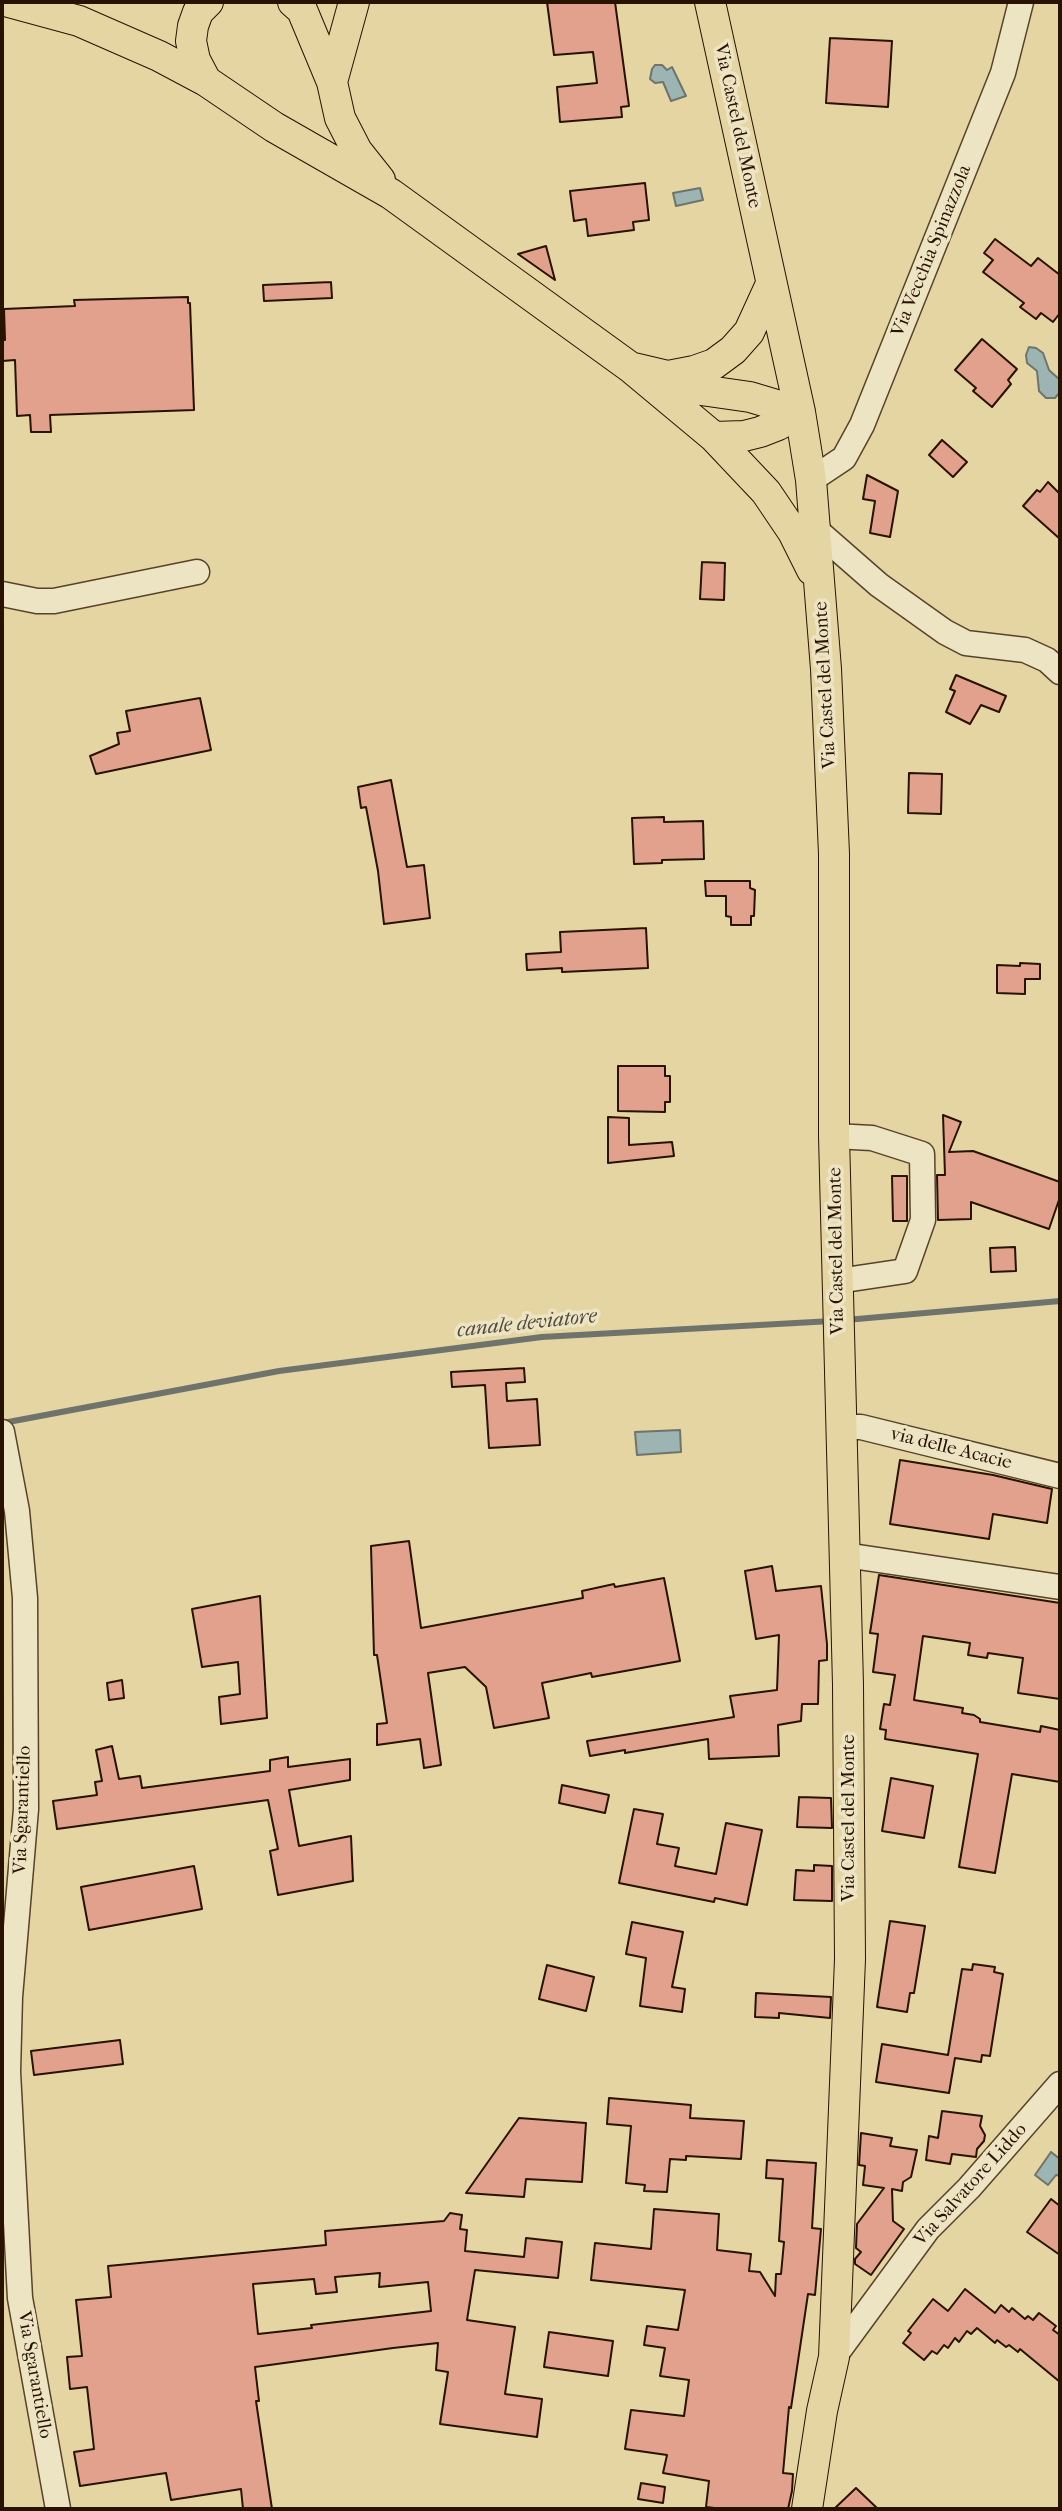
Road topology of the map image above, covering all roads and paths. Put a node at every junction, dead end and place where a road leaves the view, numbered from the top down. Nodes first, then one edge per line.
1 (9, 2) edge
2 (208, 2) edge
3 (293, 2) edge
4 (354, 2) edge
5 (710, 2) edge
6 (1021, 2) edge
7 (206, 81) junction
8 (332, 82) junction
9 (391, 194) junction
10 (771, 284) junction
11 (630, 367) junction
12 (668, 376) junction
13 (800, 411) junction
14 (715, 437) junction
15 (811, 480) junction
16 (815, 528) junction
17 (197, 572) dead end
18 (820, 587) junction
19 (2, 594) edge
20 (1060, 672) edge
21 (834, 1136) junction
22 (838, 1307) junction
23 (841, 1427) junction
24 (3, 1438) edge
25 (1060, 1476) edge
26 (845, 1555) junction
27 (1060, 1587) edge
28 (1060, 2084) edge
29 (834, 2357) junction
30 (58, 2509) edge
31 (807, 2509) edge

1 - 7 main road
2 - 7 main road
3 - 8 main road
4 - 8 main road
5 - 10 main road, Via Castel del Monte
6 - 15 street, Via Vecchia Spinazzola
7 - 9 main road
8 - 9 main road
9 - 11 main road
10 - 12 main road
10 - 13 main road, Via Castel del Monte
11 - 12 main road
11 - 14 main road
12 - 13 main road
13 - 14 main road
13 - 15 main road, Via Castel del Monte
14 - 18 main road
15 - 16 main road, Via Castel del Monte
16 - 18 main road, Via Castel del Monte
16 - 20 street
17 - 19 street
18 - 21 main road, Via Castel del Monte
21 - 22 main road, Via Castel del Monte
21 - 22 street
22 - 23 main road, Via Castel del Monte
23 - 25 street, via delle Acacie
23 - 26 main road, Via Castel del Monte
24 - 30 street, Via Sgarantiello
26 - 27 street
26 - 29 main road, Via Castel del Monte
28 - 29 street, Via Salvatore Liddo
29 - 31 main road, Via Castel del Monte

